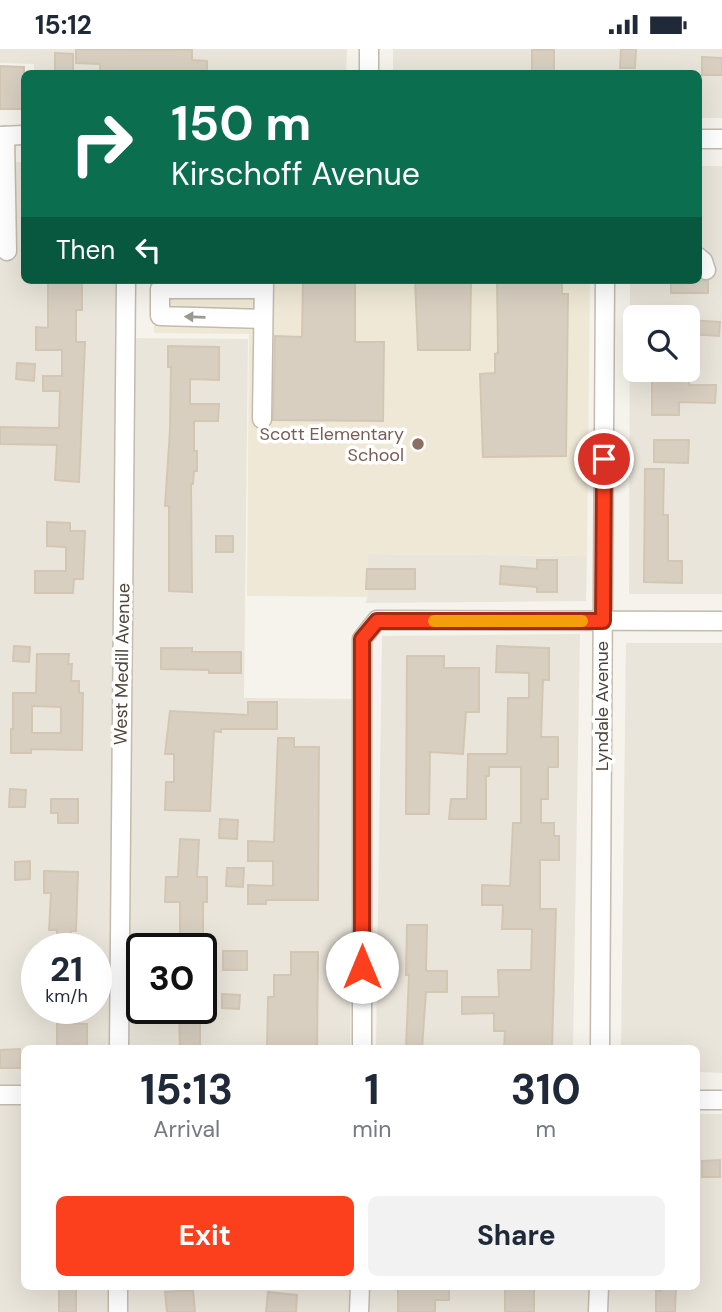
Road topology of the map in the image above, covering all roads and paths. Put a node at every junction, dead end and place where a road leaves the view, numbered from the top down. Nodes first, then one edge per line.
1 (369, 49) edge
2 (369, 70) edge
3 (21, 135) edge
4 (3, 136) edge
5 (702, 139) edge
6 (722, 139) edge
7 (7, 251) dead end
8 (126, 284) edge
9 (606, 284) edge
10 (263, 285) edge
11 (263, 319) junction
12 (262, 419) dead end
13 (603, 621) junction
14 (722, 621) edge
15 (119, 1045) edge
16 (362, 1045) edge
17 (600, 1045) edge
18 (0, 1095) edge
19 (21, 1095) edge
20 (700, 1100) edge
21 (722, 1100) edge
22 (118, 1290) edge
23 (360, 1290) edge
24 (599, 1290) edge
25 (118, 1312) edge
26 (359, 1312) edge
27 (598, 1312) edge

1 - 2 street
3 - 4 street
4 - 7 street
5 - 6 street
8 - 15 street, West Medill Avenue
9 - 13 street, Lyndale Avenue
10 - 11 street
11 -> 10 street
11 - 12 street
13 - 14 street
13 - 16 street
13 - 17 street, Lyndale Avenue
18 - 19 street
20 - 21 street
22 - 25 street
23 - 26 street
24 - 27 street

